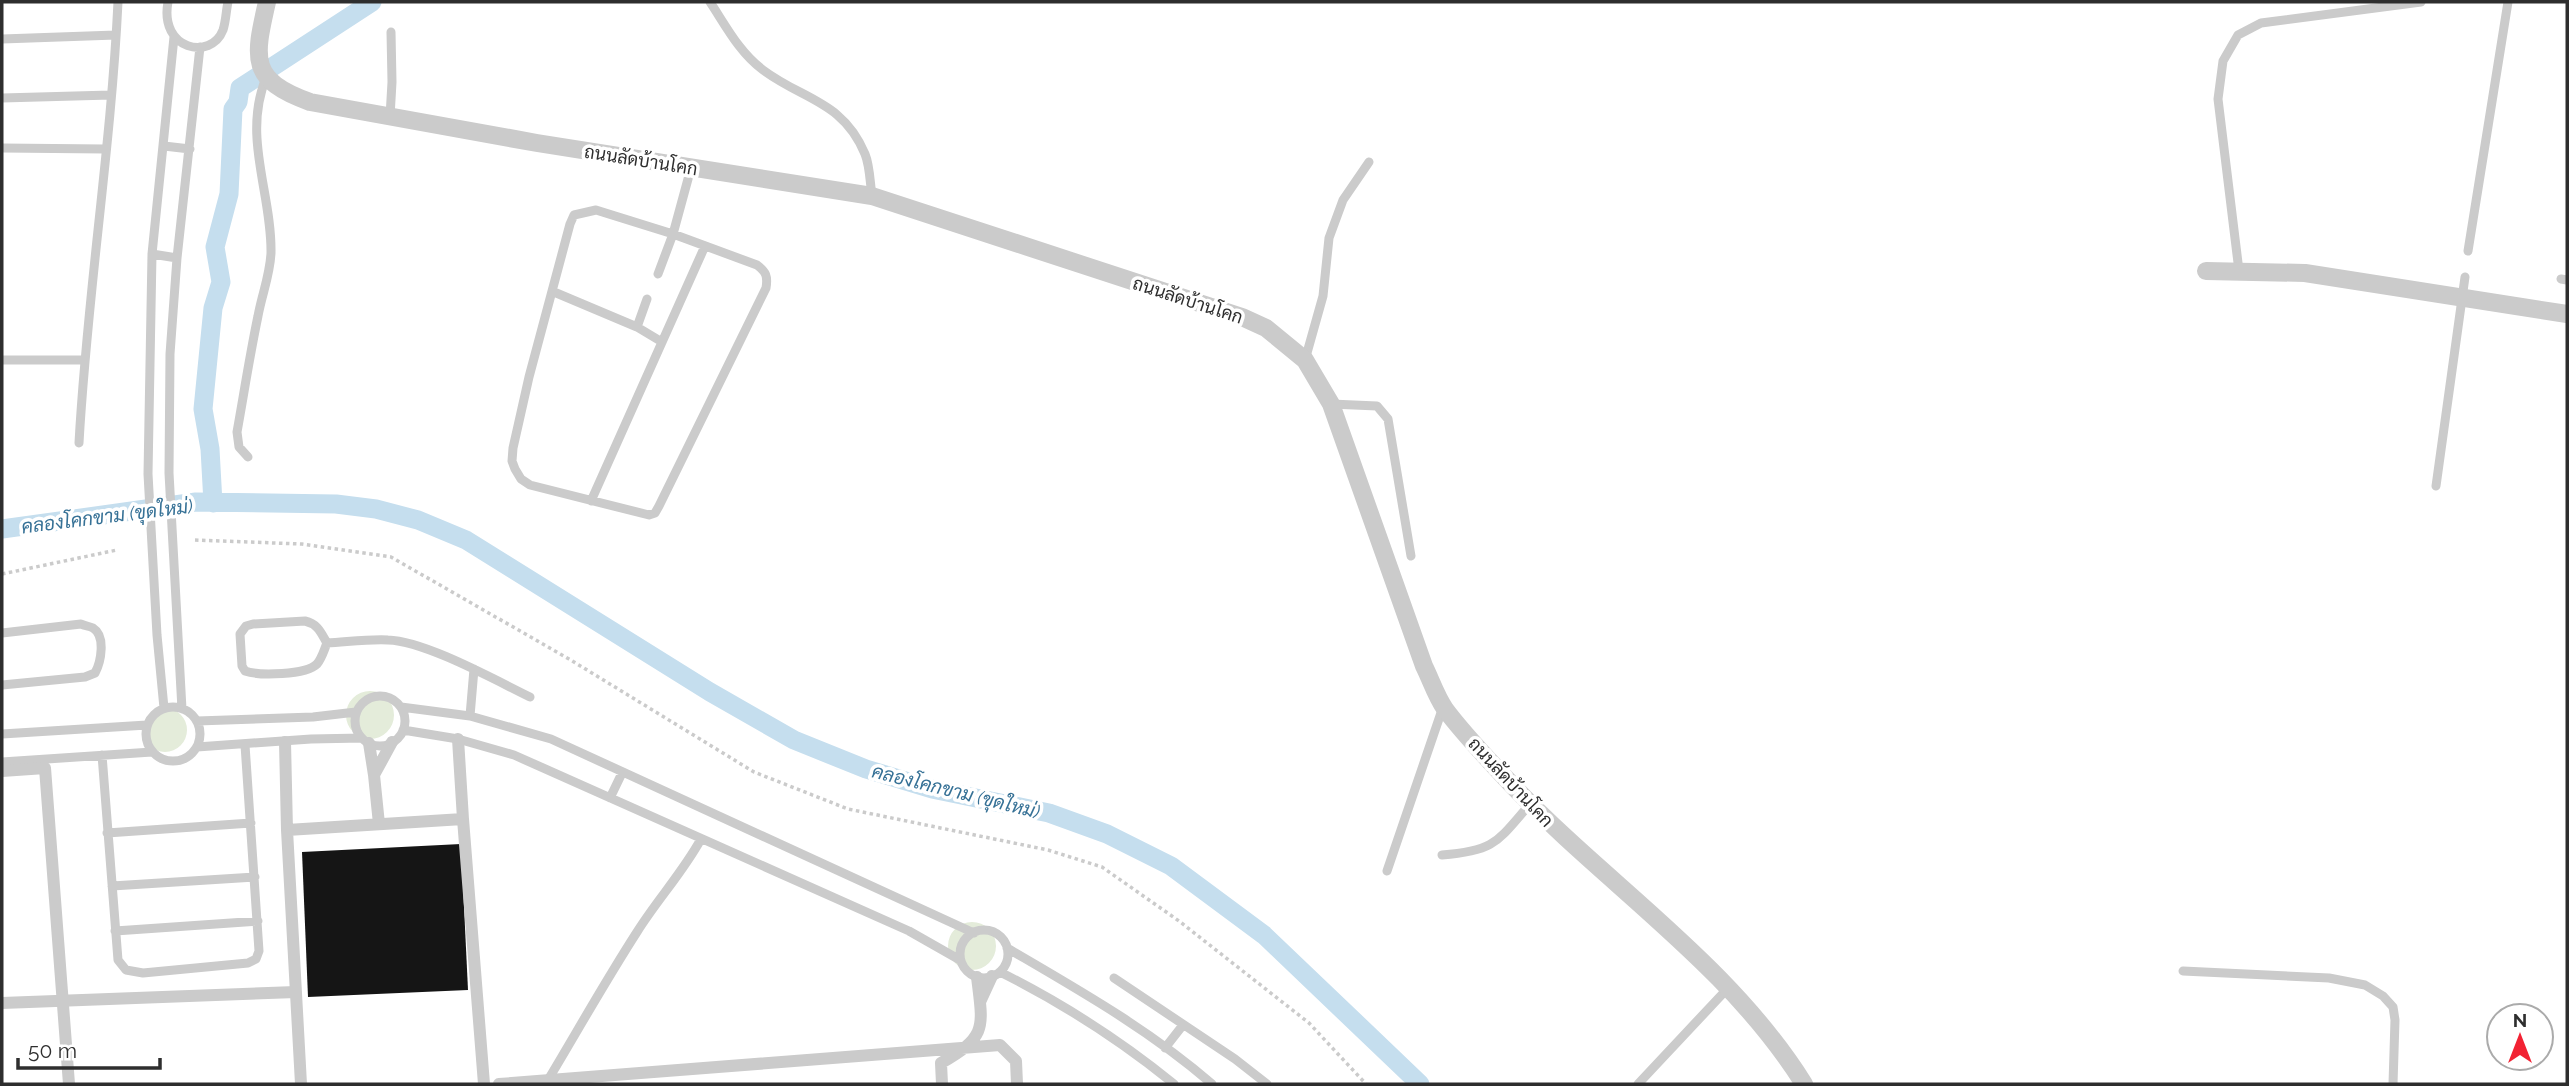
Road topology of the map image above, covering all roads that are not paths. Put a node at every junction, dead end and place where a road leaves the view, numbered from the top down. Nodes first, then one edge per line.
1 (118, 2) edge
2 (168, 2) edge
3 (228, 2) edge
4 (267, 2) edge
5 (710, 2) edge
6 (2421, 2) edge
7 (2508, 2) edge
8 (391, 32) dead end
9 (116, 35) junction
10 (174, 37) junction
11 (2, 39) edge
12 (200, 47) junction
13 (266, 78) junction
14 (111, 95) junction
15 (2, 98) edge
16 (390, 117) junction
17 (164, 146) junction
18 (2, 148) edge
19 (105, 149) junction
20 (190, 149) junction
21 (1369, 162) dead end
22 (691, 168) junction
23 (872, 196) junction
24 (673, 234) junction
25 (705, 246) junction
26 (2468, 251) dead end
27 (152, 254) junction
28 (177, 257) junction
29 (2206, 271) dead end
30 (2239, 271) junction
31 (658, 274) dead end
32 (2465, 277) dead end
33 (554, 292) junction
34 (648, 299) dead end
35 (2463, 299) junction
36 (2567, 314) edge
37 (637, 327) junction
38 (662, 342) junction
39 (84, 359) junction
40 (1305, 359) junction
41 (2, 360) edge
42 (1331, 404) junction
43 (79, 443) dead end
44 (248, 457) dead end
45 (2436, 486) dead end
46 (591, 501) junction
47 (1411, 556) dead end
48 (2, 633) edge
49 (327, 643) junction
50 (474, 669) junction
51 (2, 685) edge
52 (530, 697) dead end
53 (1443, 706) junction
54 (401, 707) junction
55 (164, 708) junction
56 (182, 709) junction
57 (356, 712) junction
58 (470, 716) junction
59 (197, 721) junction
60 (147, 725) junction
61 (402, 730) junction
62 (2, 734) edge
63 (458, 739) junction
64 (365, 741) junction
65 (285, 742) junction
66 (392, 742) junction
67 (245, 745) junction
68 (197, 747) junction
69 (152, 752) junction
70 (102, 755) junction
71 (2, 762) edge
72 (2, 771) edge
73 (622, 773) junction
74 (374, 775) junction
75 (610, 798) junction
76 (1530, 804) junction
77 (463, 819) junction
78 (251, 823) junction
79 (379, 824) junction
80 (287, 830) junction
81 (107, 833) junction
82 (701, 839) junction
83 (1443, 855) dead end
84 (1387, 871) dead end
85 (255, 877) junction
86 (112, 886) junction
87 (258, 921) junction
88 (116, 931) junction
89 (974, 933) junction
90 (1007, 948) junction
91 (960, 960) junction
92 (2183, 971) dead end
93 (996, 974) junction
94 (977, 977) junction
95 (1114, 978) dead end
96 (1729, 987) junction
97 (296, 992) junction
98 (63, 1001) junction
99 (2, 1003) edge
100 (980, 1003) junction
101 (982, 1024) junction
102 (1183, 1026) junction
103 (1000, 1045) junction
104 (968, 1048) junction
105 (1165, 1048) junction
106 (548, 1080) junction
107 (69, 1084) edge
108 (301, 1084) edge
109 (484, 1084) edge
110 (499, 1084) edge
111 (942, 1084) edge
112 (1017, 1084) edge
113 (1174, 1084) edge
114 (1212, 1084) edge
115 (1267, 1084) edge
116 (1638, 1084) edge
117 (1804, 1084) edge
118 (2393, 1084) edge

1 - 9 lane
2 - 10 lane
3 - 12 lane
4 - 13 street
5 - 23 lane
6 - 30 lane
7 - 26 lane
8 - 16 lane
9 - 11 lane
9 - 14 lane
10 - 12 lane
10 - 17 lane
12 - 20 lane
13 - 16 street, ถนนลัดบ้านโคก
13 - 44 lane
14 - 15 lane
14 - 19 lane
16 - 22 street, ถนนลัดบ้านโคก
17 - 20 lane
17 - 27 lane
18 - 19 lane
19 - 39 lane
20 - 28 lane
21 - 40 lane
22 - 23 street, ถนนลัดบ้านโคก
22 - 24 lane
23 - 40 street, ถนนลัดบ้านโคก
24 - 25 lane
24 - 31 lane
24 - 33 lane
25 - 38 lane
25 - 46 lane
27 - 28 lane
27 - 55 lane
28 - 56 lane
29 - 30 street
30 - 35 street
32 - 35 lane
33 - 37 lane
33 - 46 lane
34 - 37 lane
35 - 36 street
35 - 45 lane
37 - 38 lane
38 - 46 lane
39 - 41 lane
39 - 43 lane
40 - 42 street, ถนนลัดบ้านโคก
42 - 47 lane
42 - 53 street, ถนนลัดบ้านโคก
48 - 51 lane
49 - 49 lane
49 - 50 lane
50 - 52 lane
50 - 58 lane
53 - 76 street, ถนนลัดบ้านโคก
53 - 84 lane
54 - 57 lane
54 - 58 lane
54 - 61 lane
55 - 56 lane
55 - 60 lane
56 - 59 lane
57 - 59 lane
57 - 64 lane
58 - 73 lane
59 - 68 lane
60 - 62 lane
60 - 69 lane
61 - 63 lane
61 - 66 lane
63 - 75 lane
63 - 77 street
64 - 65 lane
64 - 66 lane
64 - 74 street
65 - 67 lane
65 - 80 street
66 - 74 street
67 - 68 lane
67 - 78 lane
68 - 69 lane
69 - 70 lane
70 - 71 lane
70 - 81 lane
72 - 98 street
73 - 75 lane
73 - 89 lane
74 - 79 street
75 - 82 lane
76 - 83 lane
76 - 96 street, ถนนลัดบ้านโคก
77 - 79 street
77 - 109 street
78 - 81 lane
78 - 85 lane
79 - 80 street
80 - 97 street
81 - 86 lane
82 - 91 lane
82 - 106 lane
85 - 86 lane
85 - 87 lane
86 - 88 lane
87 - 88 lane
87 - 88 lane
89 - 90 lane
89 - 91 lane
90 - 93 lane
90 - 105 lane
91 - 94 lane
92 - 118 lane
93 - 94 lane
93 - 100 street
93 - 113 lane
94 - 100 street
95 - 102 lane
96 - 116 lane
96 - 117 street, ถนนลัดบ้านโคก
97 - 98 street
97 - 108 street
98 - 99 street
98 - 107 street
100 - 101 street
101 - 103 street
101 - 104 street
102 - 105 lane
102 - 115 lane
103 - 104 street
103 - 112 street
104 - 106 street
104 - 111 street
105 - 114 lane
106 - 110 street

